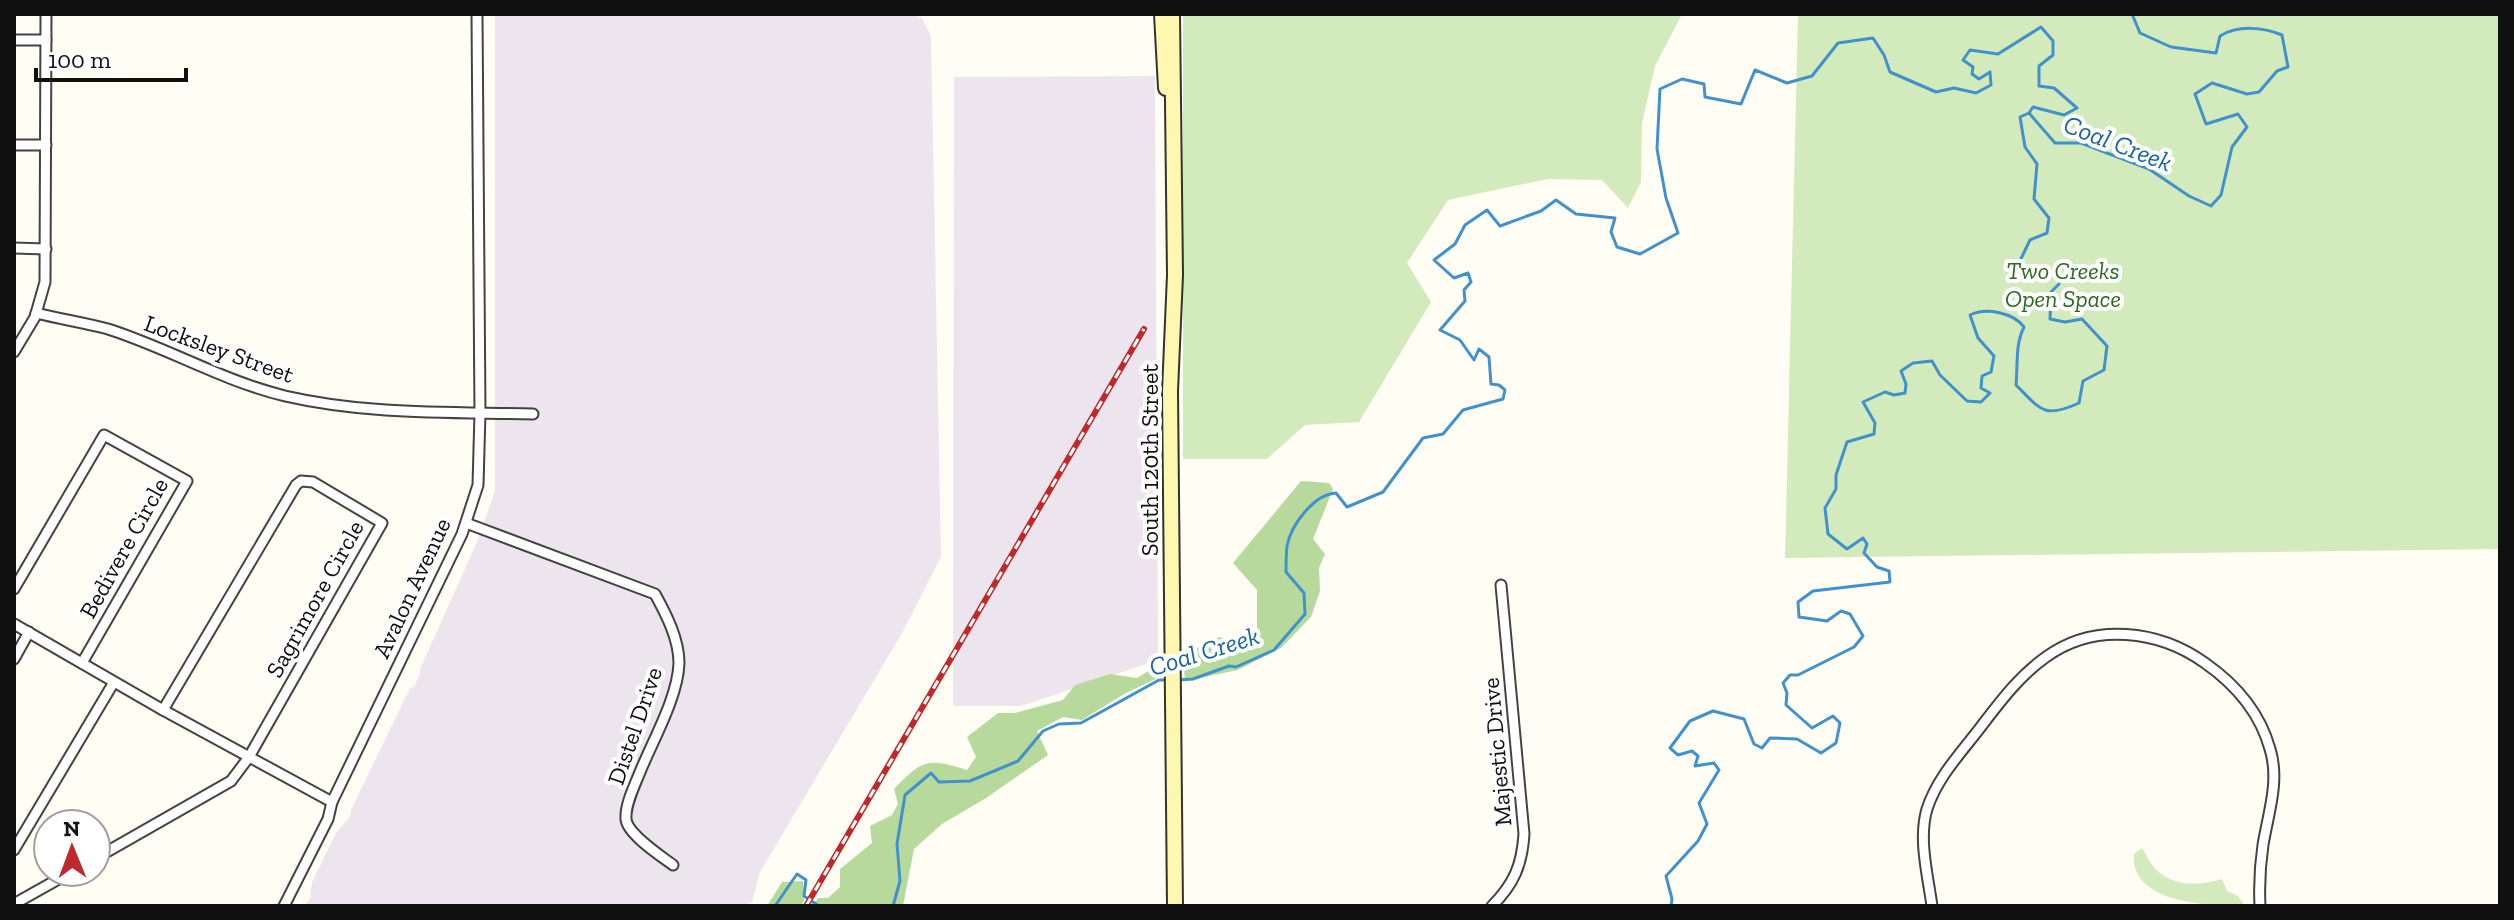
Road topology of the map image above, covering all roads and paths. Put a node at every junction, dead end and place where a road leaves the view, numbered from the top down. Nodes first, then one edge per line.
1 (46, 14) edge
2 (477, 14) edge
3 (1162, 14) edge
4 (1172, 14) edge
5 (14, 40) edge
6 (46, 40) junction
7 (14, 145) edge
8 (46, 145) junction
9 (1175, 152) junction
10 (14, 248) edge
11 (46, 249) junction
12 (36, 313) junction
13 (14, 352) edge
14 (480, 413) junction
15 (533, 414) dead end
16 (466, 523) junction
17 (1501, 585) dead end
18 (14, 589) edge
19 (14, 624) edge
20 (29, 632) junction
21 (14, 659) edge
22 (82, 663) junction
23 (114, 682) junction
24 (163, 710) junction
25 (249, 757) junction
26 (332, 802) junction
27 (112, 849) edge
28 (14, 850) edge
29 (673, 865) dead end
30 (42, 888) edge
31 (14, 904) edge
32 (284, 906) edge
33 (1175, 906) edge
34 (1492, 906) edge
35 (1932, 906) edge
36 (2260, 906) edge

1 - 6 street
2 - 14 street, Avalon Avenue
3 - 9 main road
4 - 9 main road, South 120th Street
5 - 6 street
6 - 8 street
7 - 8 street
8 - 11 street
9 - 33 main road, South 120th Street
10 - 11 street
11 - 12 street
12 - 13 street
12 - 14 street, Locksley Street
14 - 15 street, Locksley Street
14 - 16 street, Avalon Avenue
16 - 26 street, Avalon Avenue
16 - 29 street, Distel Drive
17 - 34 street, Majestic Drive
18 - 22 street, Bedivere Circle
19 - 20 street
20 - 21 street
20 - 22 street
22 - 23 street
23 - 24 street
23 - 28 street
24 - 25 street
24 - 25 street, Sagrimore Circle
25 - 26 street
25 - 27 street
26 - 32 street, Avalon Avenue
30 - 31 street
35 - 36 street

